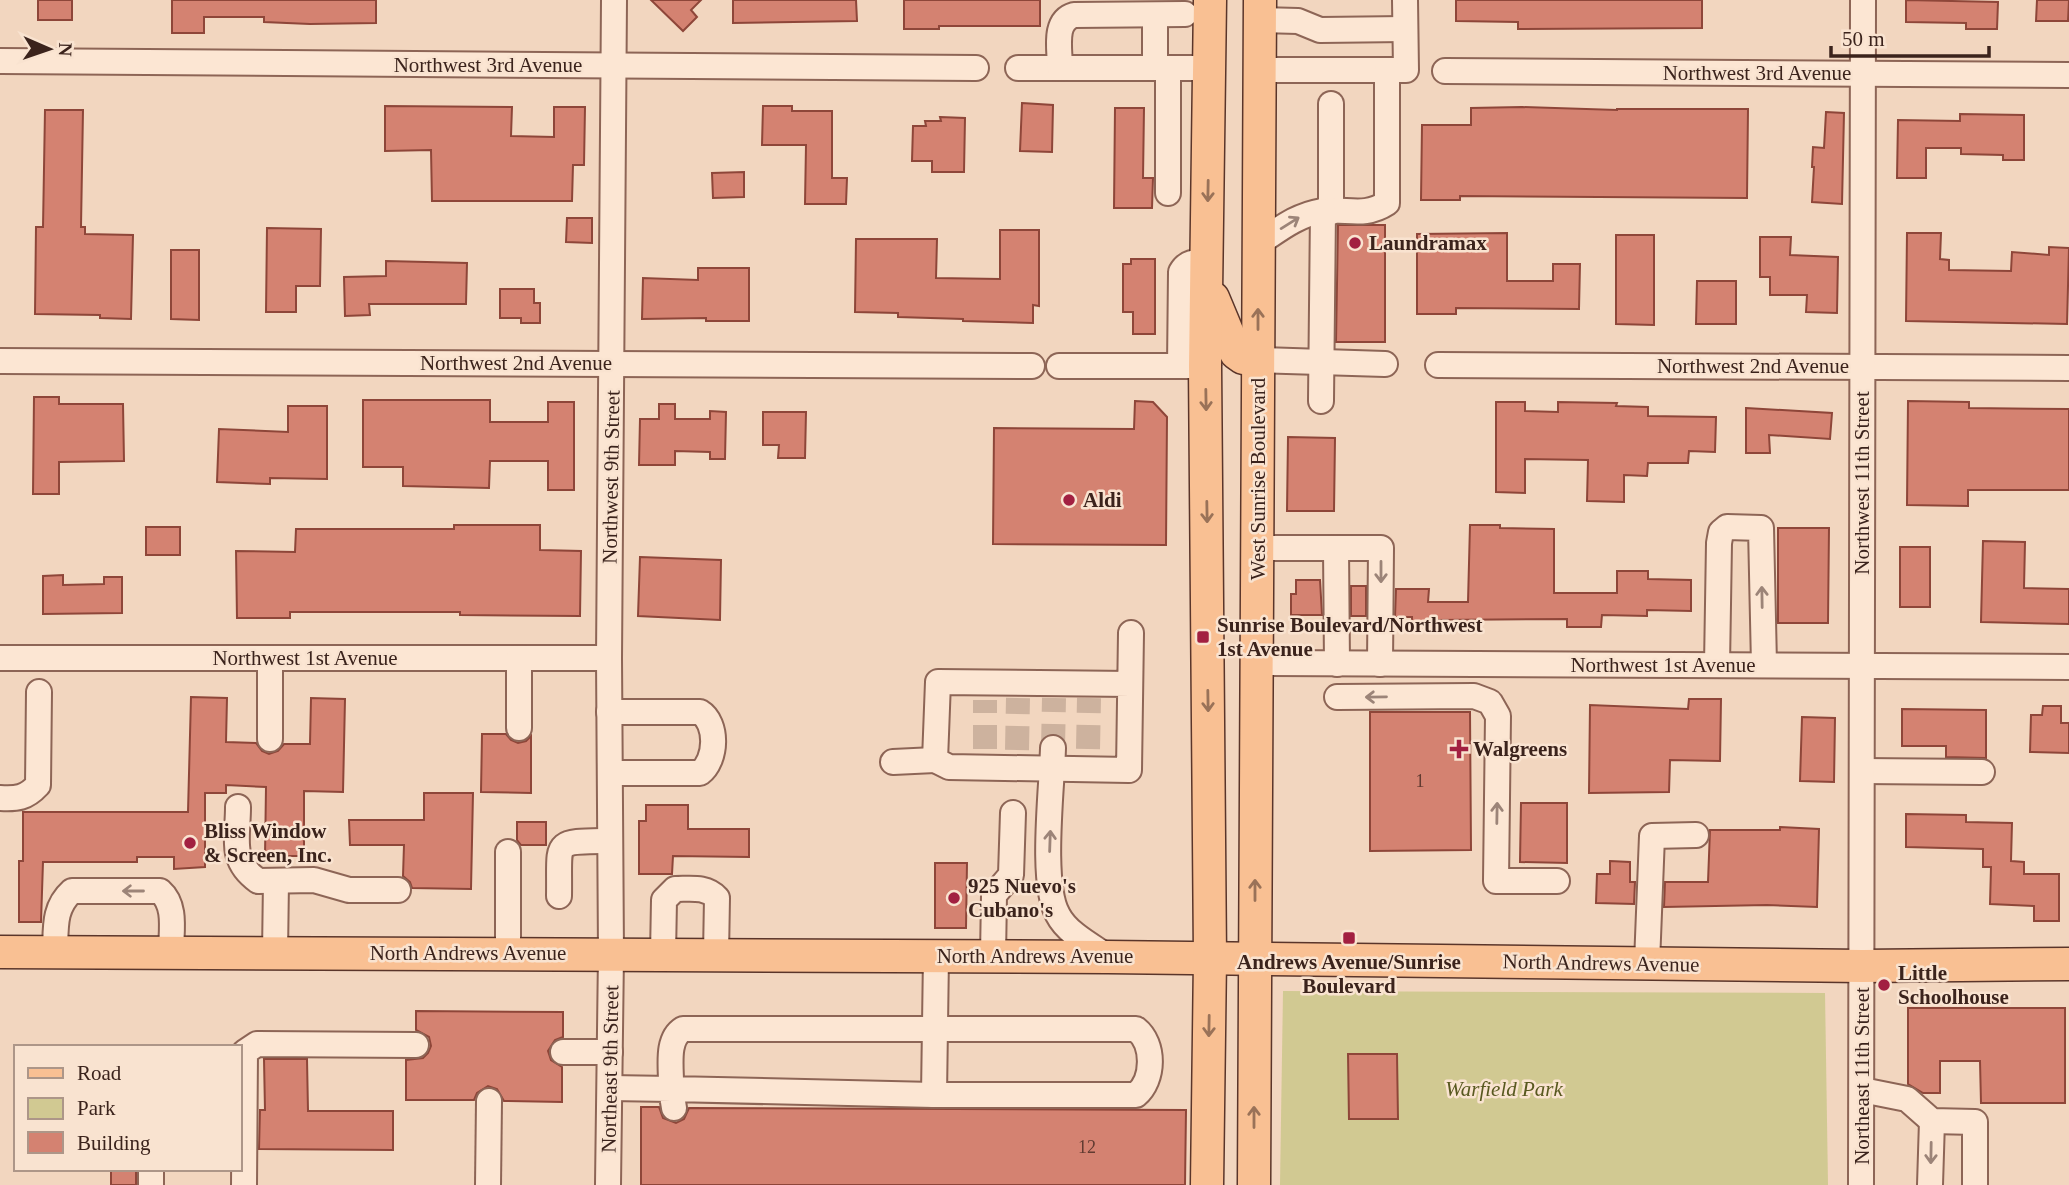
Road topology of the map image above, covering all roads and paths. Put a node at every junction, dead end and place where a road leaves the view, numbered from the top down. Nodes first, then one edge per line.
1 (614, 0) edge
2 (1405, 0) edge
3 (1863, 0) edge
4 (1197, 7) edge
5 (1260, 10) edge
6 (1155, 15) junction
7 (1405, 29) junction
8 (1320, 30) junction
9 (0, 61) edge
10 (614, 65) junction
11 (976, 68) dead end
12 (1018, 68) dead end
13 (1060, 68) junction
14 (1162, 68) junction
15 (1210, 68) junction
16 (1260, 70) junction
17 (1320, 70) junction
18 (1396, 70) junction
19 (1445, 71) dead end
20 (1862, 74) junction
21 (2069, 75) edge
22 (1331, 104) dead end
23 (1168, 143) junction
24 (1209, 143) junction
25 (1168, 193) dead end
26 (1327, 211) junction
27 (1259, 243) junction
28 (1207, 273) junction
29 (1258, 360) junction
30 (0, 361) edge
31 (1321, 361) junction
32 (613, 364) junction
33 (1385, 364) dead end
34 (1438, 365) dead end
35 (1032, 366) dead end
36 (1059, 366) dead end
37 (1193, 366) junction
38 (1862, 366) junction
39 (2069, 368) edge
40 (1321, 401) dead end
41 (1257, 548) junction
42 (1336, 548) junction
43 (1131, 633) dead end
44 (0, 658) edge
45 (519, 658) junction
46 (270, 659) junction
47 (609, 659) junction
48 (1256, 663) junction
49 (1337, 664) junction
50 (1380, 664) junction
51 (1717, 665) junction
52 (1763, 666) junction
53 (1862, 666) junction
54 (2069, 667) edge
55 (1130, 684) junction
56 (39, 692) dead end
57 (1338, 697) dead end
58 (610, 712) junction
59 (519, 728) dead end
60 (270, 738) dead end
61 (1052, 758) junction
62 (935, 760) junction
63 (893, 762) dead end
64 (1862, 771) junction
65 (1982, 772) dead end
66 (610, 773) junction
67 (0, 798) edge
68 (238, 807) dead end
69 (1013, 813) dead end
70 (1696, 835) dead end
71 (610, 841) junction
72 (508, 852) dead end
73 (276, 881) junction
74 (1557, 881) dead end
75 (398, 890) dead end
76 (559, 897) dead end
77 (0, 953) edge
78 (55, 953) junction
79 (171, 953) junction
80 (275, 953) junction
81 (508, 953) junction
82 (611, 954) junction
83 (663, 954) junction
84 (716, 954) junction
85 (936, 956) junction
86 (993, 956) junction
87 (1108, 957) junction
88 (1210, 958) junction
89 (1255, 958) junction
90 (1647, 963) junction
91 (2069, 964) edge
92 (1862, 966) junction
93 (935, 1029) junction
94 (416, 1045) dead end
95 (242, 1052) edge
96 (562, 1052) dead end
97 (610, 1052) junction
98 (610, 1088) junction
99 (1862, 1090) junction
100 (934, 1095) junction
101 (673, 1098) junction
102 (489, 1101) dead end
103 (1931, 1121) junction
104 (244, 1185) edge
105 (488, 1185) edge
106 (608, 1185) edge
107 (1207, 1185) edge
108 (1254, 1185) edge
109 (1861, 1185) edge
110 (1930, 1185) edge
111 (1975, 1185) edge

1 - 10 street, Northwest 9th Street
2 - 7 street
3 - 20 street, Northwest 11th Street
4 - 6 street
4 - 15 main road
5 - 8 street
5 - 16 main road, West Sunrise Boulevard
6 - 13 street
6 - 14 street
7 - 8 street
7 - 18 street
8 - 17 street
9 - 10 street, Northwest 3rd Avenue
10 - 11 street, Northwest 3rd Avenue
10 - 32 street, Northwest 9th Street
12 - 13 street
13 - 14 street
14 - 15 street
14 - 23 street
15 - 24 main road
16 - 17 street
16 - 27 main road, West Sunrise Boulevard
17 - 18 street
18 - 26 street
19 - 20 street, Northwest 3rd Avenue
20 - 21 street, Northwest 3rd Avenue
20 - 38 street, Northwest 11th Street
22 - 26 street
23 - 24 street
23 - 25 street
24 -> 28 main road
27 -> 26 street
26 - 31 street
29 -> 27 main road, West Sunrise Boulevard
28 - 29 main road
28 - 37 main road
29 - 31 street
29 - 41 main road, West Sunrise Boulevard
30 - 32 street, Northwest 2nd Avenue
31 - 33 street
31 - 40 street
32 - 35 street, Northwest 2nd Avenue
32 - 47 street, Northwest 9th Street
34 - 38 street, Northwest 2nd Avenue
36 - 37 street
37 -> 88 main road
38 - 39 street, Northwest 2nd Avenue
38 - 53 street, Northwest 11th Street
41 - 42 street
41 - 48 main road, West Sunrise Boulevard
42 - 49 street
42 -> 50 street
43 - 55 street
44 - 46 street, Northwest 1st Avenue
45 - 46 street, Northwest 1st Avenue
45 - 47 street, Northwest 1st Avenue
45 - 59 street
46 - 60 street
47 - 58 street, Northwest 9th Street
48 - 49 street, Northwest 1st Avenue
89 -> 48 main road, West Sunrise Boulevard
49 - 50 street, Northwest 1st Avenue
50 - 51 street, Northwest 1st Avenue
51 - 52 street, Northwest 1st Avenue
52 -> 51 street
52 - 53 street, Northwest 1st Avenue
53 - 54 street, Northwest 1st Avenue
53 - 64 street, Northwest 11th Street
55 - 61 street
55 - 62 street
56 - 67 street
74 -> 57 street
58 - 66 street, Northwest 9th Street
58 - 66 street
61 - 62 street
87 -> 61 street
62 - 63 street
64 - 65 street
64 - 92 street, Northwest 11th Street
66 - 71 street, Northwest 9th Street
68 - 73 street
69 - 86 street
70 - 90 street
71 - 76 street
71 - 82 street, Northwest 9th Street
72 - 81 street
73 - 75 street
73 - 80 street
77 - 78 main road, North Andrews Avenue
78 - 79 main road, North Andrews Avenue
79 -> 78 street
79 - 80 main road, North Andrews Avenue
80 - 81 main road, North Andrews Avenue
81 - 82 main road, North Andrews Avenue
82 - 83 main road, North Andrews Avenue
82 - 97 street, Northeast 9th Street
83 - 84 main road, North Andrews Avenue
83 - 84 street
84 - 85 main road, North Andrews Avenue
85 - 86 main road, North Andrews Avenue
85 - 93 street
86 - 87 main road, North Andrews Avenue
87 - 88 main road, North Andrews Avenue
88 - 89 main road, North Andrews Avenue
88 -> 107 main road
89 - 90 main road, North Andrews Avenue
108 -> 89 main road, West Sunrise Boulevard
90 - 92 main road, North Andrews Avenue
91 - 92 main road, North Andrews Avenue
92 - 99 street, Northeast 11th Street
93 - 100 street
93 - 100 street
93 - 101 street
94 - 95 street
95 - 104 street
96 - 97 street
97 - 98 street, Northeast 9th Street
98 - 101 street
98 - 106 street, Northeast 9th Street
99 - 103 street
99 - 109 street, Northeast 11th Street
100 - 101 street
102 - 105 street
103 -> 110 street
103 - 111 street

